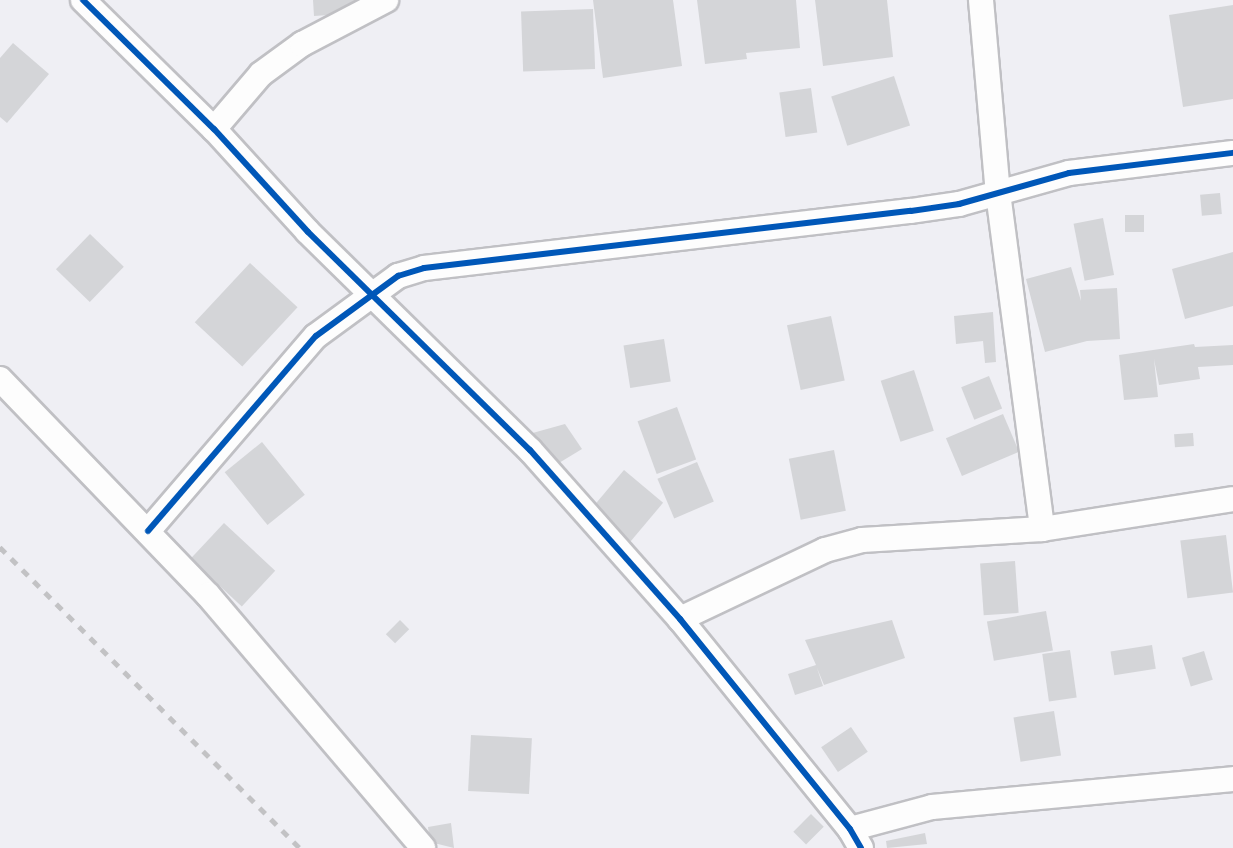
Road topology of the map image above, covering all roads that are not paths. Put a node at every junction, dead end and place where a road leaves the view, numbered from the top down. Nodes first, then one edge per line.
1 (83, 0) edge
2 (386, 0) edge
3 (981, 0) edge
4 (214, 129) junction
5 (1233, 153) edge
6 (998, 193) junction
7 (370, 293) junction
8 (0, 379) edge
9 (1233, 499) edge
10 (1042, 529) junction
11 (148, 531) junction
12 (680, 619) junction
13 (1233, 779) edge
14 (856, 838) edge
15 (423, 848) edge

1 - 4 street
2 - 4 street
3 - 6 street
4 - 7 street
5 - 6 street
6 - 7 street
6 - 10 street
7 - 11 street
7 - 12 street
8 - 11 street
9 - 10 street
10 - 12 street
11 - 15 street
12 - 14 street
13 - 14 street

